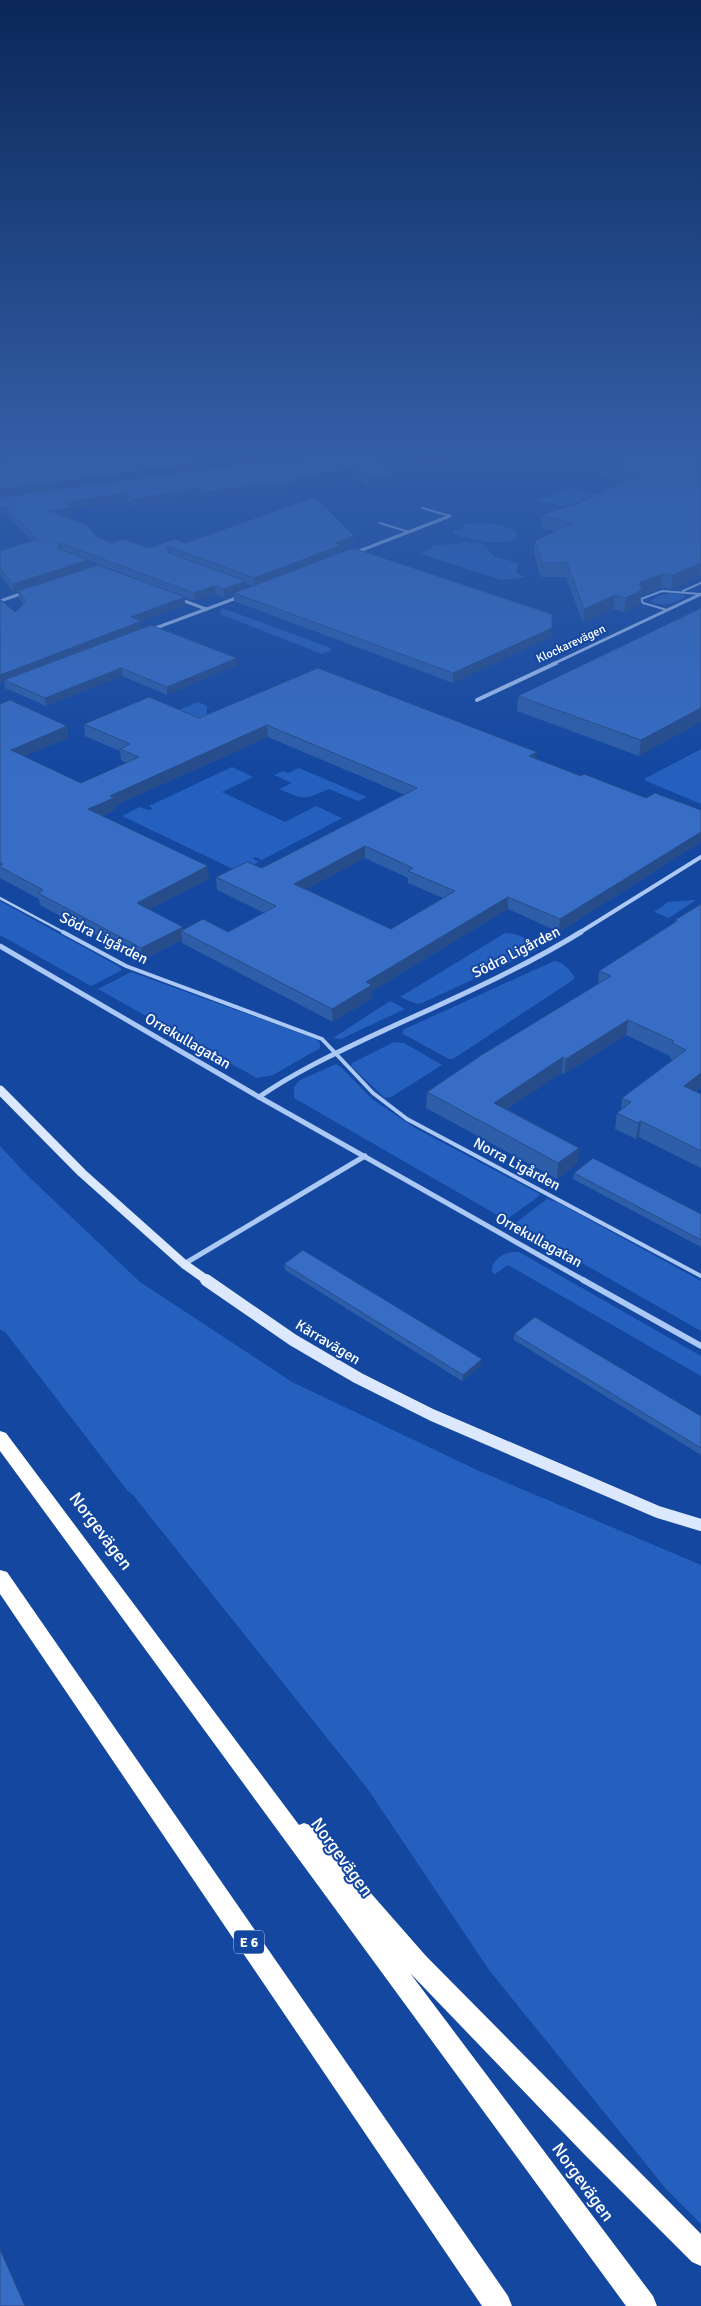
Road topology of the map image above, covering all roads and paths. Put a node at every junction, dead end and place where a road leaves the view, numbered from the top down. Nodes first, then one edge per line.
1 (701, 583) edge
2 (683, 591) junction
3 (26, 592) edge
4 (701, 594) edge
5 (172, 596) edge
6 (241, 596) edge
7 (0, 601) edge
8 (206, 610) junction
9 (667, 610) junction
10 (145, 632) edge
11 (477, 700) dead end
12 (701, 857) edge
13 (0, 898) edge
14 (0, 946) edge
15 (334, 1054) junction
16 (0, 1090) edge
17 (259, 1097) junction
18 (365, 1156) junction
19 (184, 1264) junction
20 (701, 1276) edge
21 (701, 1346) edge
22 (0, 1438) edge
23 (701, 1525) edge
24 (0, 1578) edge
25 (228, 1745) junction
26 (701, 2253) edge
27 (498, 2306) edge
28 (643, 2306) edge

1 - 2 lane
2 - 4 lane
2 - 9 lane
3 - 7 street
4 - 9 street, Klockarevägen
5 - 8 street
6 - 8 street
8 - 10 street
9 - 11 street, Klockarevägen
12 - 15 street, Södra Ligården
13 - 15 lane, Södra Ligården
14 - 17 street, Orrekullagatan
15 - 17 street, Södra Ligården
15 - 20 lane, Norra Ligården
16 - 19 street, Kärravägen
17 - 18 street, Orrekullagatan
18 - 19 street
18 - 21 street, Orrekullagatan
19 - 23 street, Kärravägen
22 - 25 highway, Norgevägen
24 - 27 highway, E 6
25 - 26 highway
25 - 28 highway, Norgevägen

